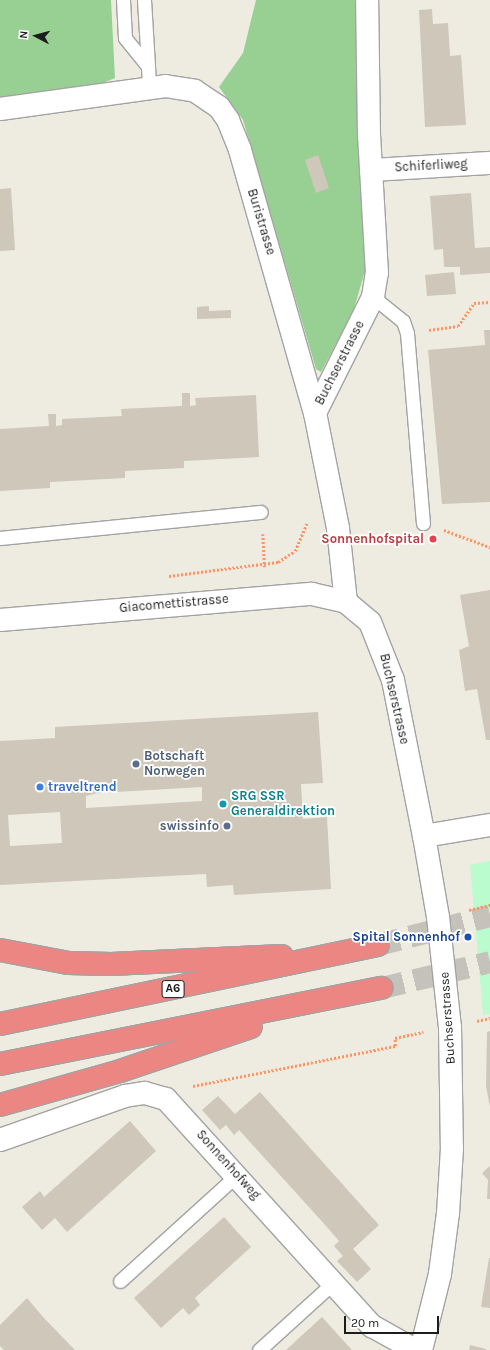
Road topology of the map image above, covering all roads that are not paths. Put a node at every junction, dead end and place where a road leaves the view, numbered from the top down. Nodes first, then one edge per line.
1 (123, 0) edge
2 (144, 0) edge
3 (367, 0) edge
4 (148, 66) junction
5 (149, 88) junction
6 (0, 109) edge
7 (490, 163) edge
8 (371, 170) junction
9 (373, 296) junction
10 (315, 413) junction
11 (261, 512) dead end
12 (424, 523) road end
13 (0, 538) edge
14 (346, 602) junction
15 (0, 620) edge
16 (490, 825) edge
17 (424, 836) junction
18 (378, 945) tunnel mouth
19 (0, 950) edge
20 (345, 953) junction
21 (382, 988) tunnel mouth
22 (342, 996) junction
23 (0, 1024) edge
24 (0, 1064) edge
25 (0, 1105) edge
26 (0, 1140) edge
27 (237, 1175) junction
28 (120, 1281) dead end
29 (333, 1283) junction
30 (259, 1350) edge
31 (415, 1350) edge
32 (421, 1350) edge

1 - 4 lane
2 - 4 lane
3 - 8 street, Buchserstrasse
4 - 5 lane
5 - 6 street, Buristrasse
5 - 10 street, Buristrasse
7 - 8 street, Schiferliweg
8 - 9 street, Buchserstrasse
9 - 10 street, Buchserstrasse
9 - 12 lane
10 - 14 street, Buchserstrasse
11 - 13 lane
14 - 15 street, Giacomettistrasse
14 - 17 street, Buchserstrasse
16 - 17 street
17 - 32 street, Buchserstrasse
18 - 20 highway, A6
19 - 20 highway
20 - 23 highway, A6
21 - 22 highway
22 - 24 highway
22 - 25 highway
26 - 27 street, Sonnenhofweg
27 - 28 lane
27 - 29 street, Sonnenhofweg
29 - 30 lane
29 - 31 street, Sonnenhofweg

